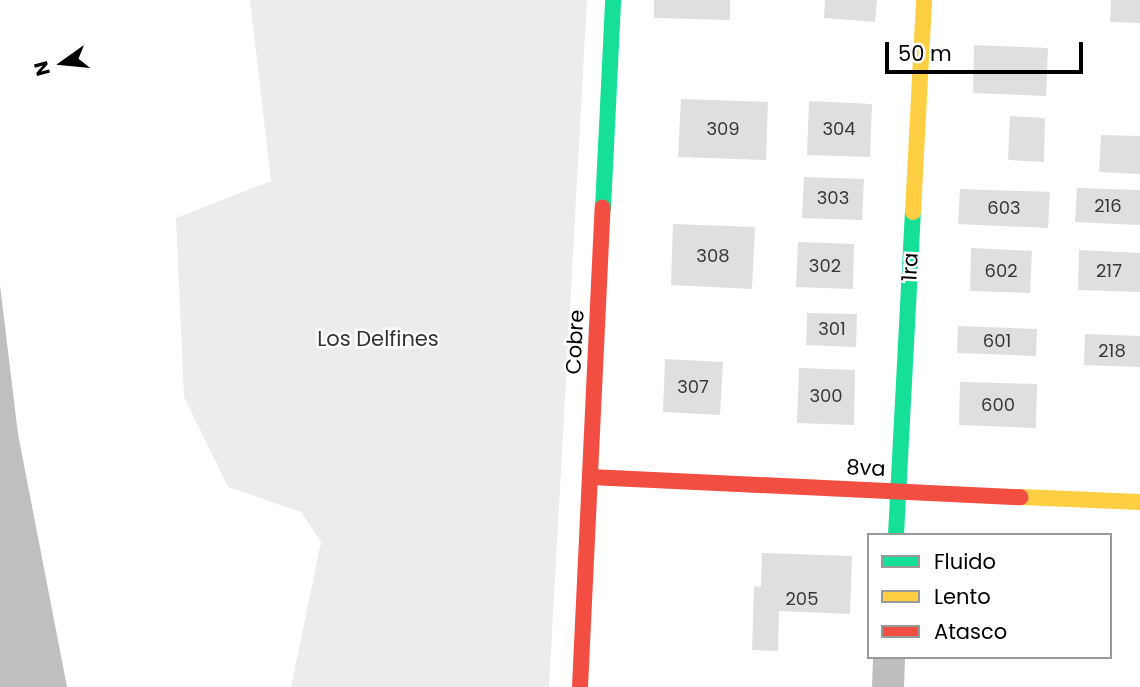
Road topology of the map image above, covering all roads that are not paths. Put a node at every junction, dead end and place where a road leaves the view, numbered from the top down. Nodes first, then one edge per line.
1 (613, 0) edge
2 (924, 0) edge
3 (590, 477) junction
4 (898, 491) junction
5 (1140, 502) edge
6 (896, 533) edge
7 (889, 659) edge
8 (580, 687) edge
9 (888, 687) edge

1 - 3 street, Cobre
2 - 4 street, 1ra
3 - 4 street, 8va
3 - 8 street, Cobre
4 - 5 street, 8va
4 - 6 street, 1ra
7 - 9 street

